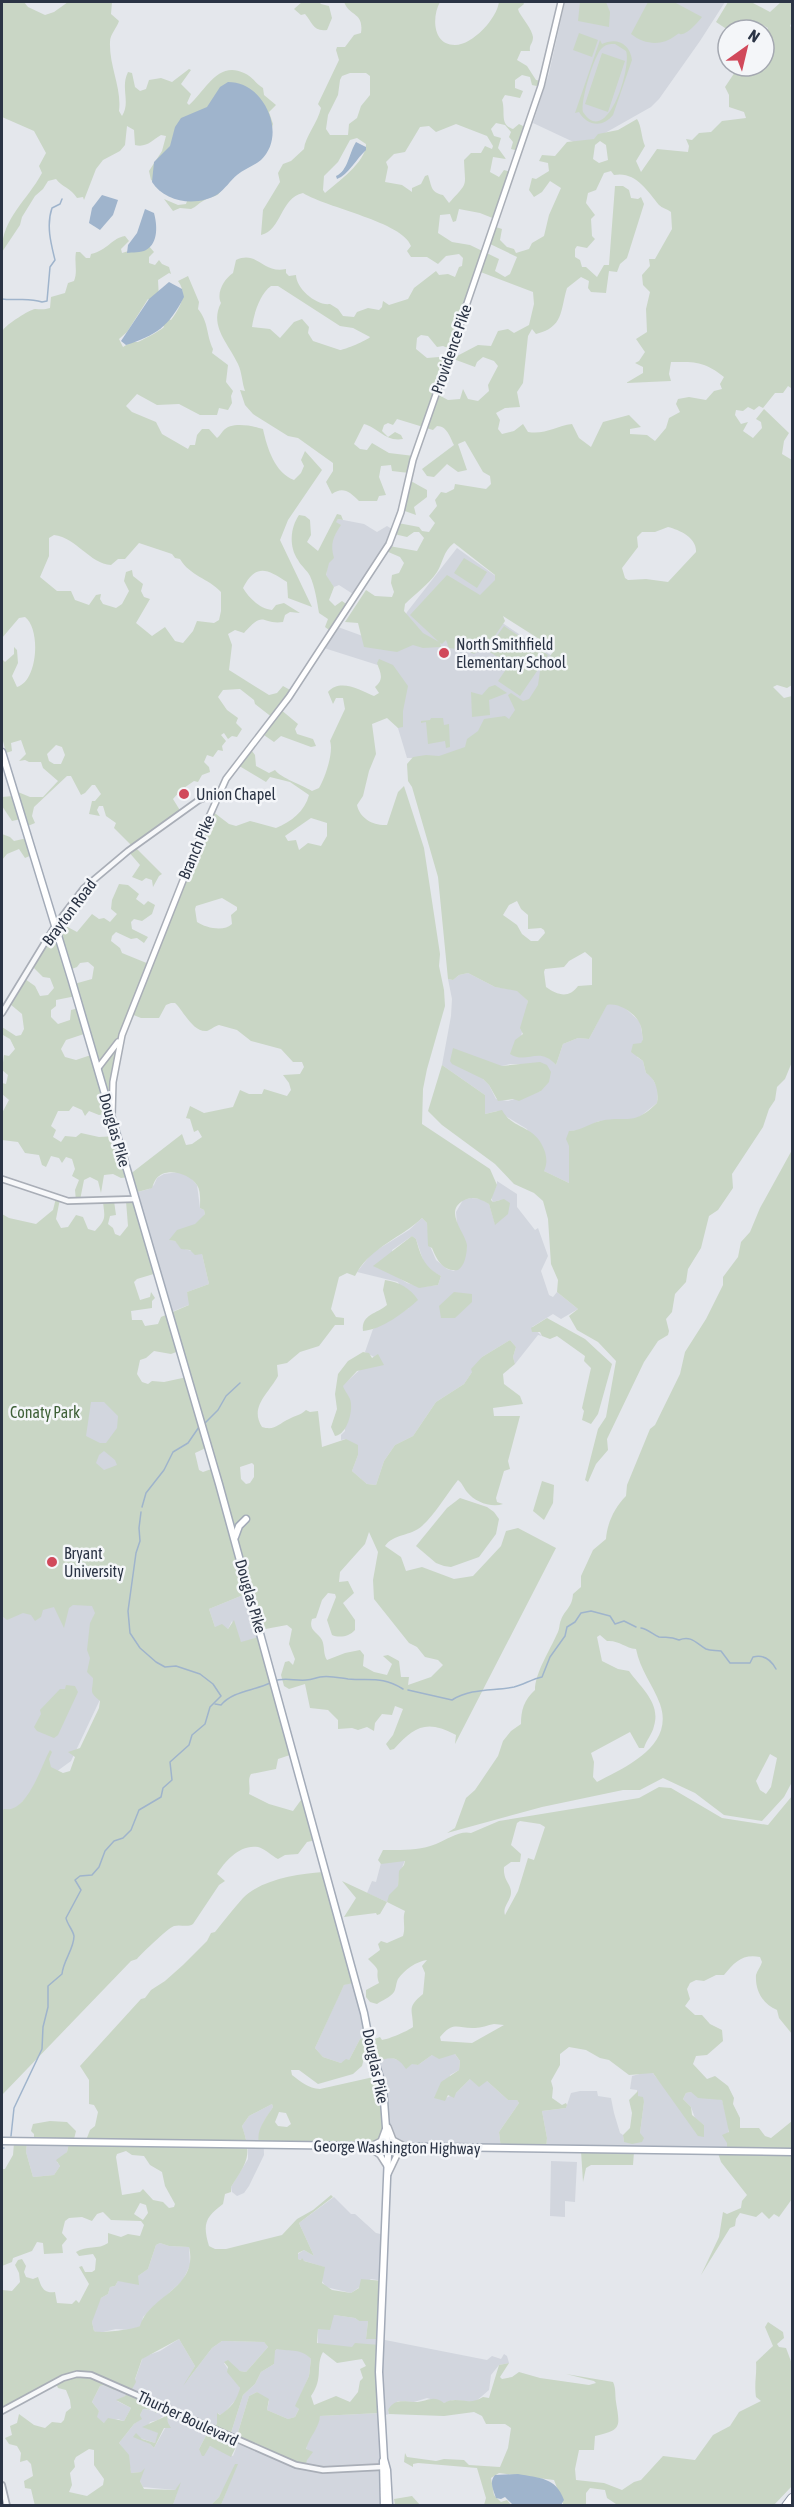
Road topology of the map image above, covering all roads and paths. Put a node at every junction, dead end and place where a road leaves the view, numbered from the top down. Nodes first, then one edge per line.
1 (561, 2) edge
2 (465, 309) joint
3 (463, 317) joint
4 (302, 677) joint
5 (2, 752) edge
6 (218, 797) junction
7 (55, 926) junction
8 (2, 1013) edge
9 (122, 1035) junction
10 (98, 1068) junction
11 (112, 1119) junction
12 (2, 1179) edge
13 (135, 1199) junction
14 (246, 1519) dead end
15 (235, 1540) junction
16 (387, 2123) junction
17 (2, 2141) edge
18 (366, 2146) junction
19 (388, 2146) junction
20 (413, 2147) junction
21 (792, 2152) edge
22 (387, 2166) junction
23 (387, 2179) junction
24 (2, 2411) edge
25 (384, 2459) junction
26 (382, 2467) junction
27 (2, 2485) edge
28 (792, 2498) edge
29 (7, 2505) edge
30 (384, 2505) edge
31 (389, 2505) edge
32 (786, 2505) edge

1 - 2 main road, Providence Pike
2 - 3 street, Providence Pike
3 - 4 main road, Providence Pike
4 - 6 main road, Branch Pike
5 - 7 main road, Douglas Pike
6 - 7 street, Brayton Road
6 - 9 main road, Branch Pike
7 - 8 street, Brayton Road
7 - 10 main road, Douglas Pike
9 - 10 main road, Branch Pike
9 - 11 main road, Branch Pike
10 - 11 main road, Douglas Pike
11 - 13 main road, Douglas Pike
12 - 13 street
13 - 15 main road, Douglas Pike
14 - 15 main road
15 - 16 main road, Douglas Pike
16 - 18 main road
16 - 19 main road, Douglas Pike
16 - 20 main road
17 - 18 main road, George Washington Highway
18 - 19 main road, George Washington Highway
18 - 22 main road
19 - 20 main road, George Washington Highway
19 - 22 main road, Douglas Pike
20 - 21 main road, George Washington Highway
20 - 23 main road
22 - 23 main road, Douglas Pike
23 - 25 main road, Douglas Pike
24 - 26 street, Thurber Boulevard
25 - 26 main road, Douglas Pike
25 - 31 main road, Douglas Pike
26 - 30 main road, Douglas Pike
27 - 29 street
28 - 32 highway

